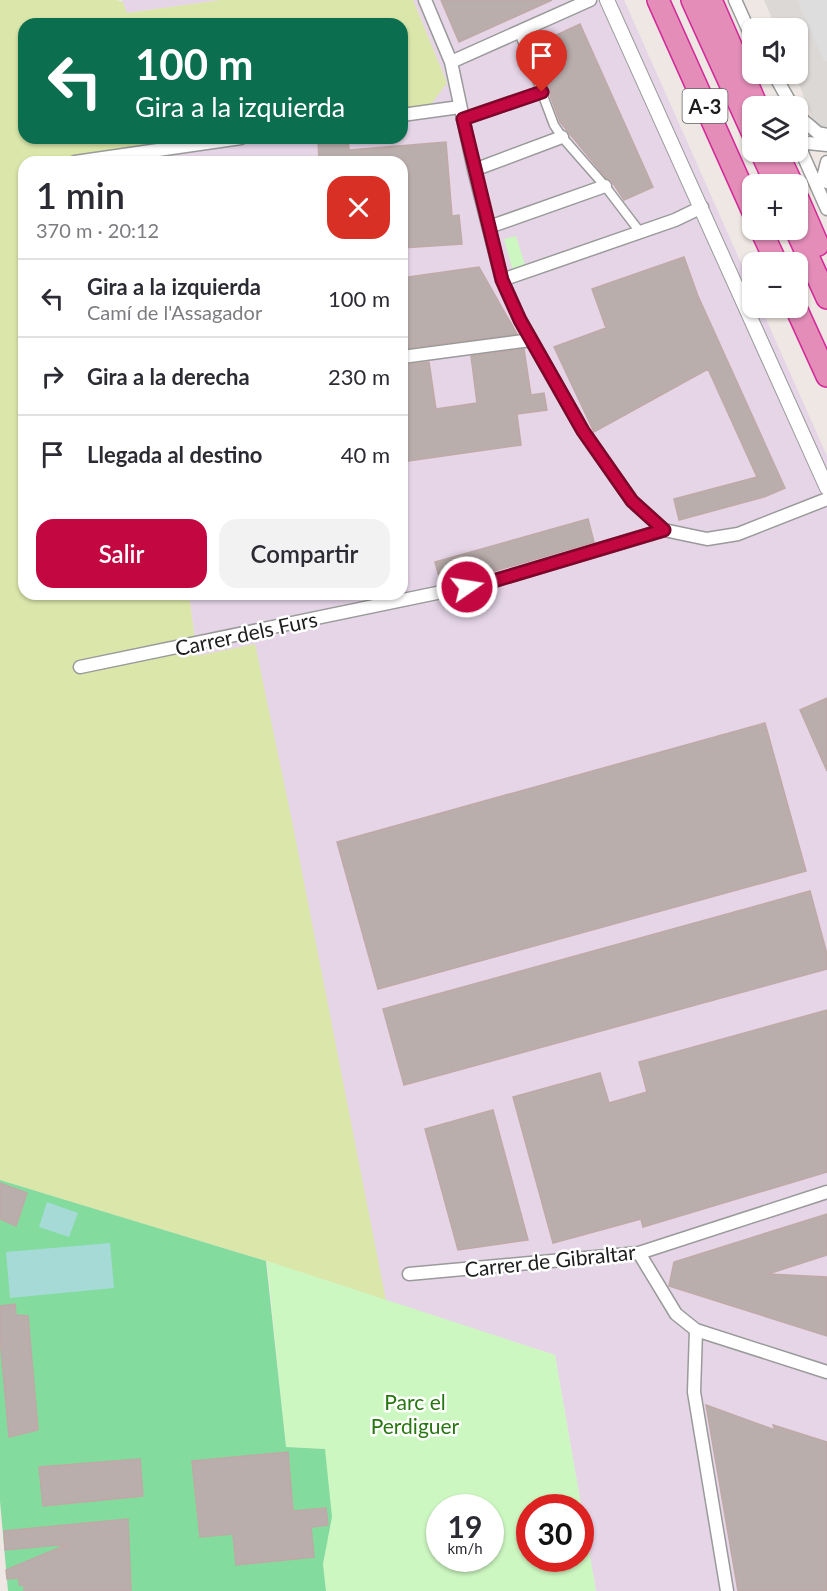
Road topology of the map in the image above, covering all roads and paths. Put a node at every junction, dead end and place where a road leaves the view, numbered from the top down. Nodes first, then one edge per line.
1 (425, 0) edge
2 (590, 0) edge
3 (607, 0) edge
4 (658, 0) edge
5 (692, 0) edge
6 (711, 0) edge
7 (735, 0) edge
8 (743, 18) edge
9 (519, 32) junction
10 (451, 62) junction
11 (542, 92) junction
12 (753, 96) edge
13 (742, 110) edge
14 (461, 113) junction
15 (408, 115) edge
16 (808, 124) edge
17 (827, 135) edge
18 (562, 137) junction
19 (200, 144) edge
20 (808, 144) edge
21 (827, 145) edge
22 (116, 156) edge
23 (806, 162) edge
24 (827, 162) edge
25 (474, 170) junction
26 (827, 182) edge
27 (605, 186) junction
28 (742, 187) edge
29 (702, 207) junction
30 (827, 209) edge
31 (808, 222) edge
32 (489, 227) junction
33 (640, 232) junction
34 (801, 240) edge
35 (827, 265) edge
36 (502, 280) junction
37 (827, 298) edge
38 (801, 318) edge
39 (531, 340) junction
40 (408, 356) edge
41 (827, 376) edge
42 (827, 488) edge
43 (827, 500) edge
44 (664, 530) junction
45 (408, 599) edge
46 (403, 600) edge
47 (80, 667) dead end
48 (827, 1192) edge
49 (639, 1253) junction
50 (409, 1274) dead end
51 (696, 1330) junction
52 (827, 1372) edge
53 (727, 1591) edge

1 - 10 street
2 - 9 street
3 - 29 street
4 - 28 highway, A-3
5 - 13 highway, A-3
6 - 12 highway
7 - 8 street
9 - 10 street
9 - 11 street
10 - 14 street
11 - 14 street
11 - 18 street
14 - 15 street
14 - 25 street
16 - 17 street
18 - 25 street
18 - 27 street
19 - 22 street
20 - 21 street
23 - 30 street
24 - 26 street
25 - 32 street
27 - 32 street
27 - 33 street
29 - 33 street
29 - 42 street
31 - 35 highway
32 - 36 street
33 - 36 street
34 - 37 highway
36 - 39 street
38 - 41 highway
39 - 40 street
39 - 44 street
43 - 44 street, Carrer dels Furs
44 - 45 street, Carrer dels Furs
46 - 47 street, Carrer dels Furs
48 - 49 street, Carrer de Gibraltar
49 - 50 street, Carrer de Gibraltar
49 - 51 street
51 - 52 street
51 - 53 street

